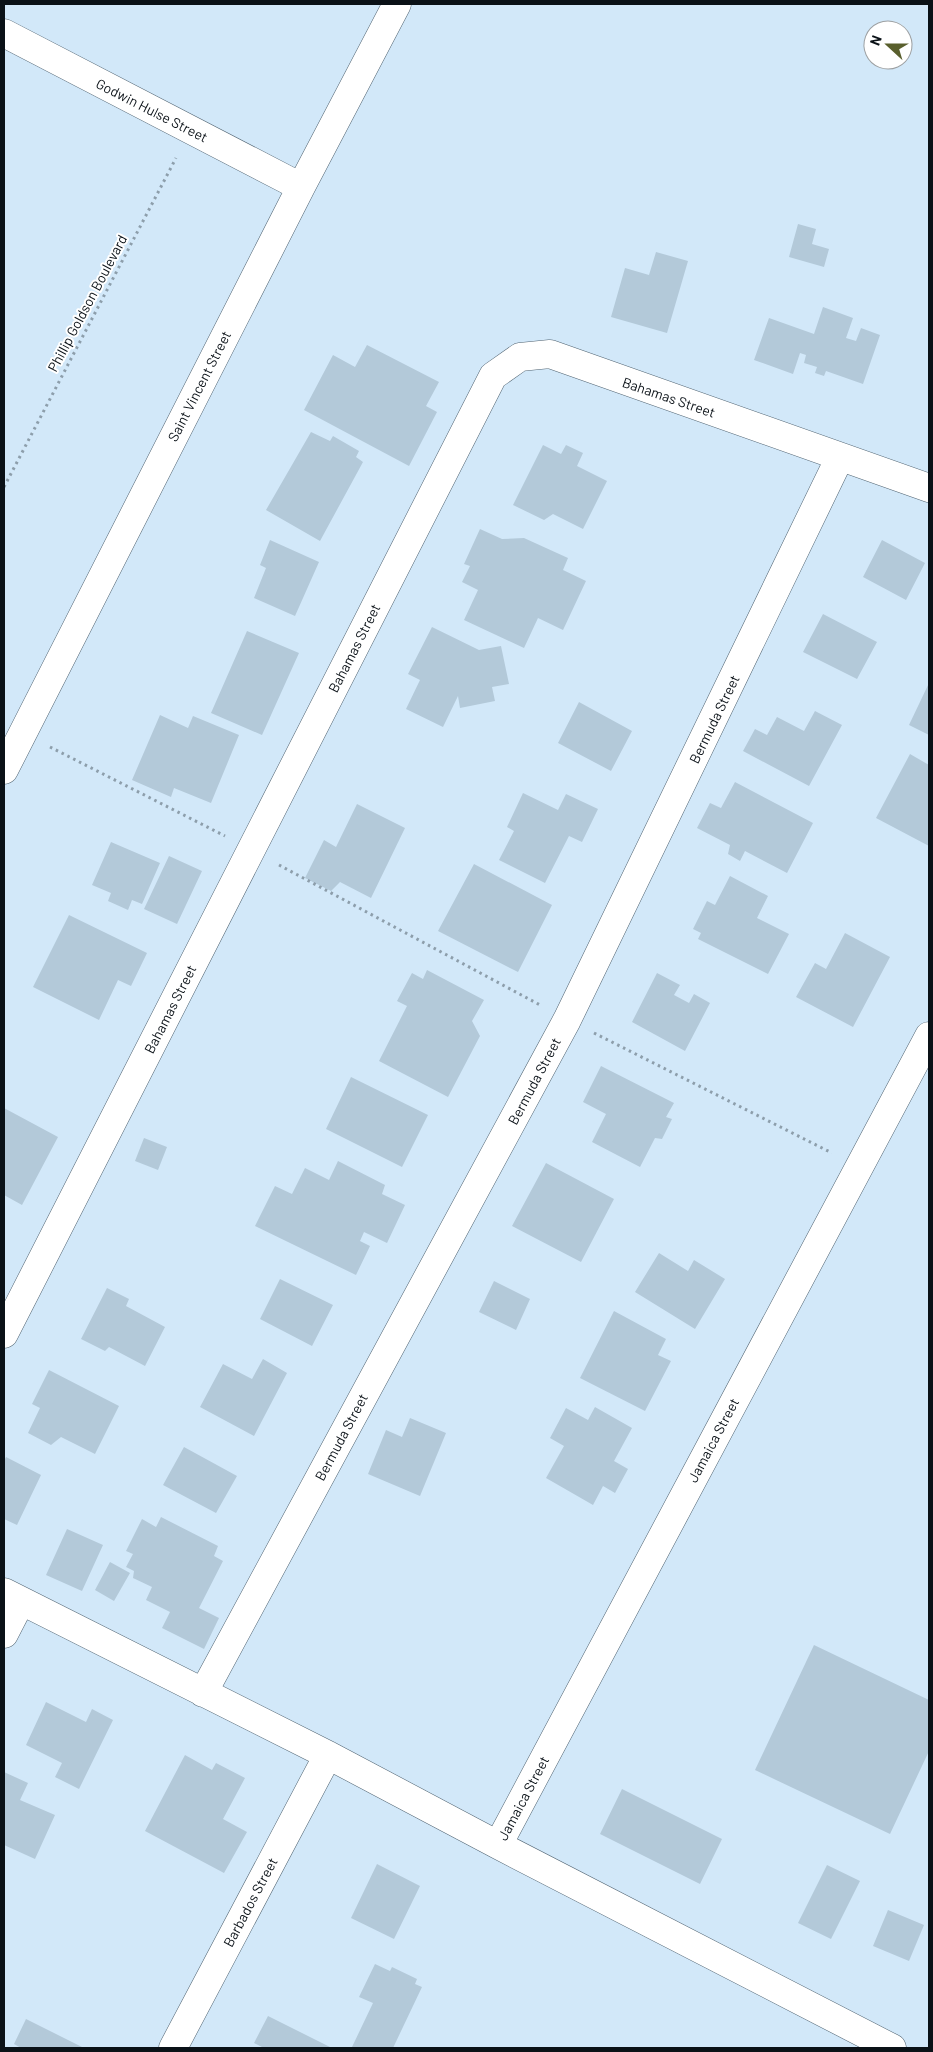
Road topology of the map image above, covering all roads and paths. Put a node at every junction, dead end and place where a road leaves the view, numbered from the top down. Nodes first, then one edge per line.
1 (397, 4) edge
2 (4, 33) edge
3 (190, 130) junction
4 (301, 187) junction
5 (840, 457) junction
6 (4, 487) edge
7 (929, 488) edge
8 (22, 733) junction
9 (4, 770) edge
10 (251, 850) junction
11 (567, 1020) junction
12 (929, 1036) edge
13 (859, 1166) junction
14 (4, 1334) edge
15 (12, 1596) edge
16 (4, 1634) edge
17 (203, 1693) junction
18 (328, 1755) junction
19 (498, 1845) junction
20 (173, 2048) edge
21 (892, 2048) edge

1 - 4 street, Saint Vincent Street
2 - 3 street, Godwin Hulse Street
3 - 4 street, Godwin Hulse Street
3 - 6 path, Phillip Goldson Boulevard
4 - 8 street, Saint Vincent Street
5 - 7 street, Bahamas Street
5 - 10 street, Bahamas Street
5 - 11 street, Bermuda Street
8 - 9 street, Saint Vincent Street
8 - 10 path
10 - 11 path
10 - 14 street, Bahamas Street
11 - 13 path
11 - 17 street, Bermuda Street
12 - 13 street, Jamaica Street
13 - 19 street, Jamaica Street
15 - 16 street
15 - 17 street
17 - 18 street
18 - 19 street
18 - 20 street, Barbados Street
19 - 21 street

